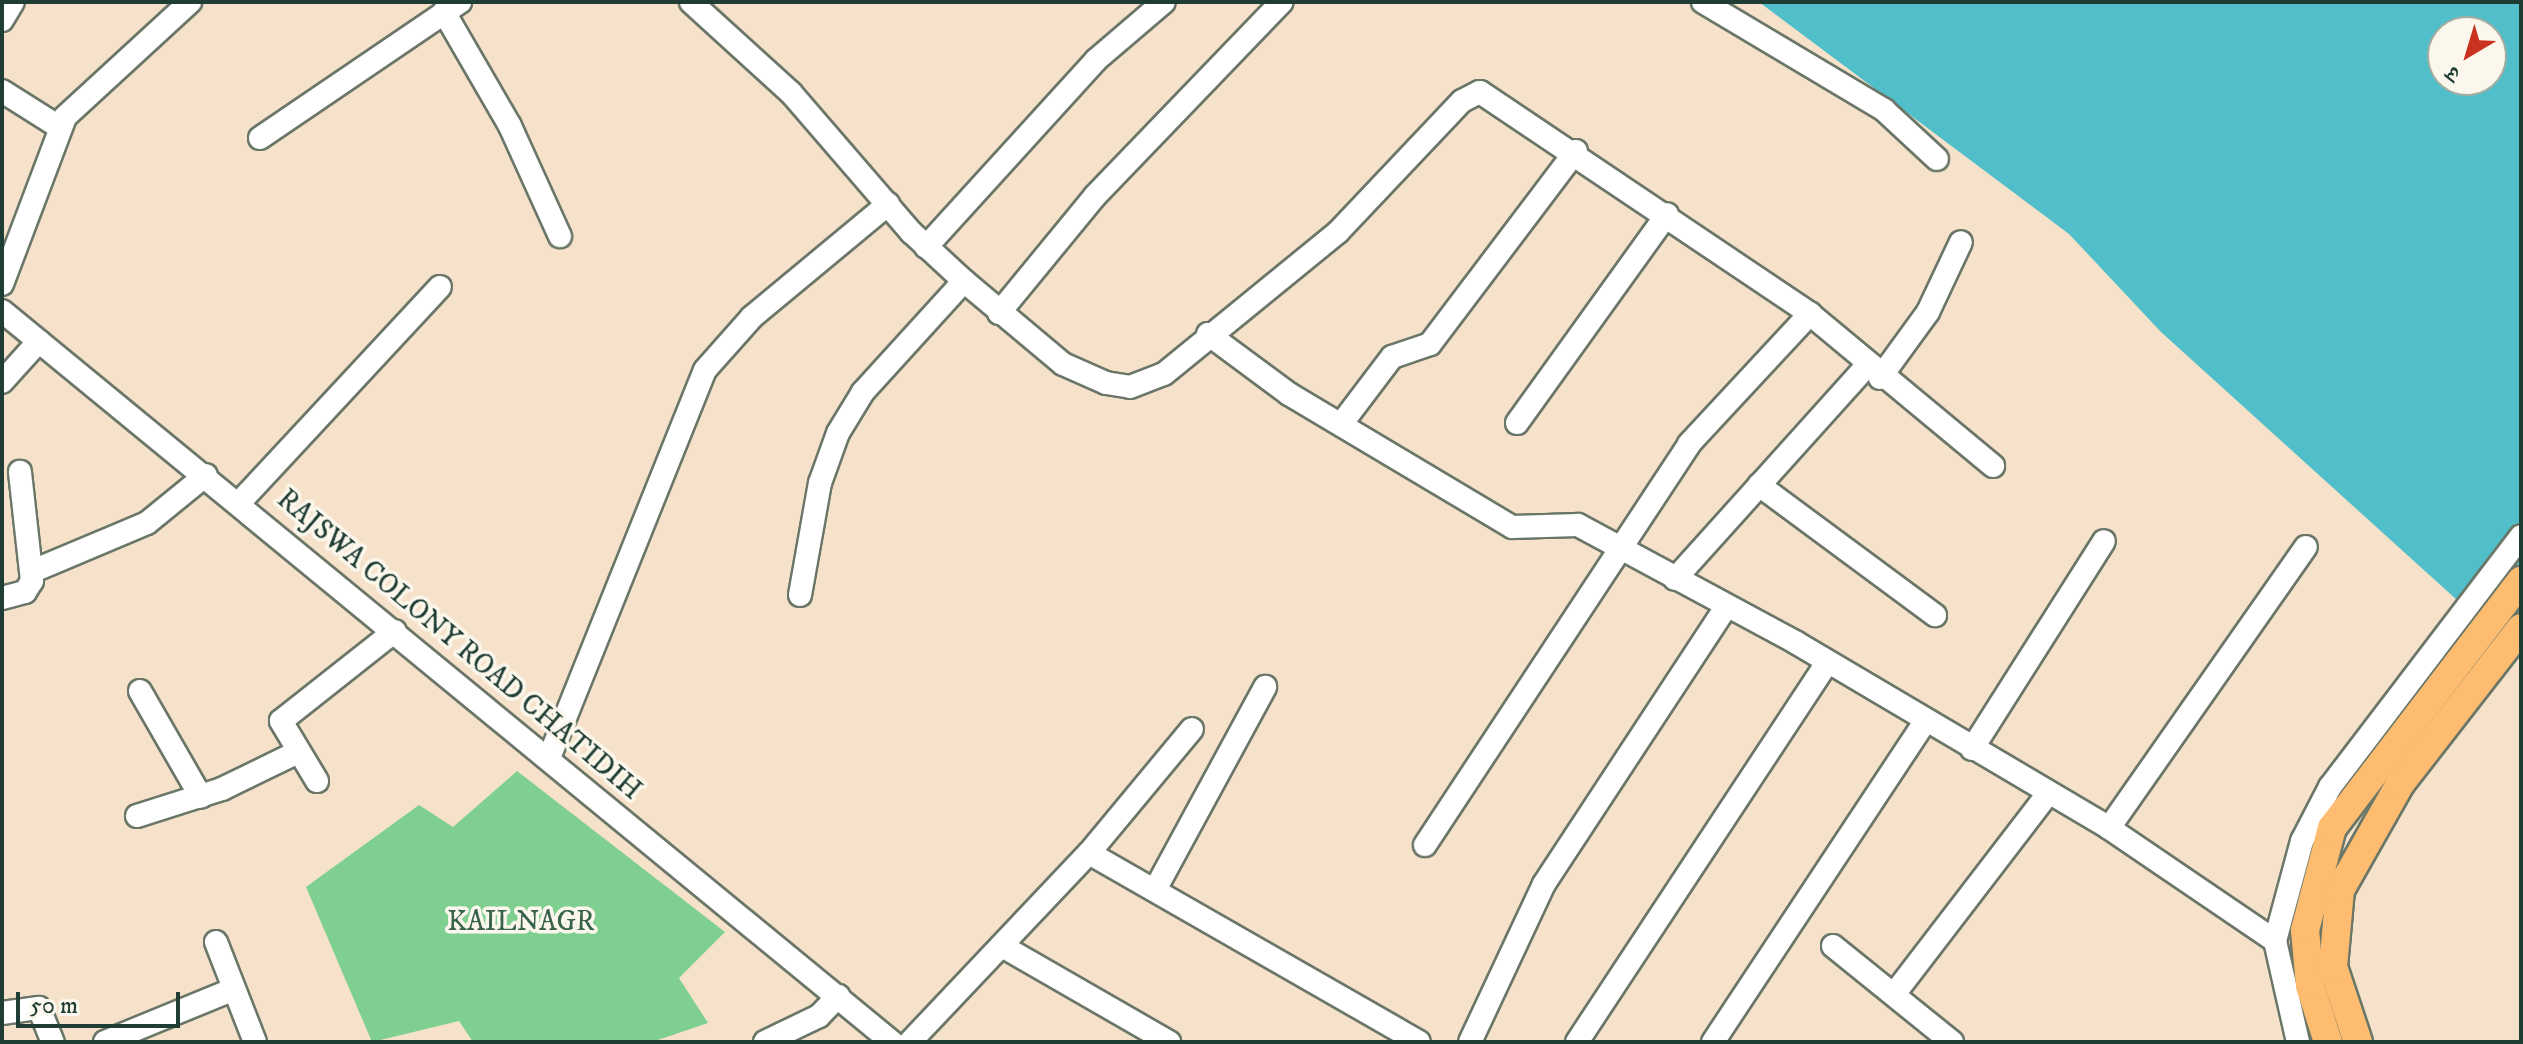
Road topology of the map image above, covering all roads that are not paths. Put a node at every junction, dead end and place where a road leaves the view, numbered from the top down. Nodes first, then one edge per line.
1 (13, 2) edge
2 (190, 2) edge
3 (691, 2) edge
4 (1164, 2) edge
5 (1282, 2) edge
6 (1703, 2) edge
7 (452, 7) edge
8 (2, 20) edge
9 (2, 91) edge
10 (59, 127) junction
11 (260, 138) dead end
12 (1576, 151) junction
13 (1937, 159) dead end
14 (888, 204) junction
15 (1667, 214) junction
16 (560, 236) dead end
17 (1961, 242) dead end
18 (926, 247) junction
19 (964, 281) junction
20 (2, 284) edge
21 (440, 287) dead end
22 (2, 311) edge
23 (999, 313) junction
24 (1810, 314) junction
25 (1208, 334) junction
26 (39, 341) junction
27 (1874, 372) junction
28 (2, 382) edge
29 (1342, 423) junction
30 (1517, 423) dead end
31 (1993, 466) dead end
32 (20, 472) dead end
33 (206, 475) junction
34 (1759, 485) junction
35 (239, 503) junction
36 (2521, 536) edge
37 (2104, 541) dead end
38 (1619, 547) junction
39 (2306, 547) dead end
40 (33, 571) junction
41 (1675, 579) junction
42 (2521, 581) edge
43 (800, 595) dead end
44 (2, 598) edge
45 (1725, 608) junction
46 (1935, 615) dead end
47 (2521, 628) edge
48 (395, 631) junction
49 (1828, 662) junction
50 (1265, 687) dead end
51 (140, 691) dead end
52 (1925, 722) junction
53 (1192, 729) dead end
54 (1972, 749) junction
55 (298, 752) junction
56 (549, 758) junction
57 (317, 781) dead end
58 (2047, 795) junction
59 (201, 797) junction
60 (137, 816) dead end
61 (2109, 828) junction
62 (1425, 845) dead end
63 (1089, 853) junction
64 (1156, 888) junction
65 (2275, 941) junction
66 (216, 942) dead end
67 (1002, 946) junction
68 (1833, 946) dead end
69 (234, 989) junction
70 (1895, 993) junction
71 (838, 996) junction
72 (2, 1013) edge
73 (884, 1035) edge
74 (117, 1040) edge
75 (53, 1042) edge
76 (255, 1042) edge
77 (765, 1042) edge
78 (910, 1042) edge
79 (1169, 1042) edge
80 (1419, 1042) edge
81 (1470, 1042) edge
82 (1577, 1042) edge
83 (1713, 1042) edge
84 (1952, 1042) edge
85 (2298, 1042) edge
86 (2328, 1042) edge
87 (2358, 1042) edge

1 - 8 street
2 - 10 street
3 - 14 street
4 - 18 street
5 - 23 street
6 - 13 street
7 - 11 street
7 - 16 street
9 - 10 street
10 - 20 street
12 - 15 street
12 - 25 street
12 - 29 street
14 - 18 street
14 - 56 street
15 - 24 street
15 - 30 street
17 - 27 street
18 - 19 street
19 - 23 street
19 - 43 street
21 - 35 street
22 - 26 street, RAJSWA COLONY ROAD CHATIDIH
23 - 25 street
24 - 27 street
24 - 38 street
25 - 29 street
26 - 28 street
26 - 33 street, RAJSWA COLONY ROAD CHATIDIH
27 - 31 street
27 - 34 street
29 - 38 street
32 - 40 street
33 - 35 street, RAJSWA COLONY ROAD CHATIDIH
33 - 40 street
34 - 41 street
34 - 46 street
35 - 48 street, RAJSWA COLONY ROAD CHATIDIH
36 - 65 street
37 - 54 street
38 - 41 street
38 - 62 street
39 - 61 street
40 - 44 street
41 - 45 street
42 - 86 main road
45 - 49 street
45 - 81 street
47 - 87 main road
48 - 55 street
48 - 56 street, RAJSWA COLONY ROAD CHATIDIH
49 - 52 street
49 - 82 street
50 - 64 street
51 - 59 street
52 - 54 street
52 - 83 street
53 - 63 street
54 - 58 street
55 - 57 street
55 - 59 street
56 - 71 street, RAJSWA COLONY ROAD CHATIDIH
58 - 61 street
58 - 70 street
59 - 60 street
61 - 65 street
63 - 64 street
63 - 67 street
64 - 80 street
65 - 85 street
66 - 69 street
67 - 78 street
67 - 79 street
68 - 70 street
69 - 74 street
69 - 76 street
70 - 84 street
71 - 73 street, RAJSWA COLONY ROAD CHATIDIH
71 - 77 street
72 - 75 street

